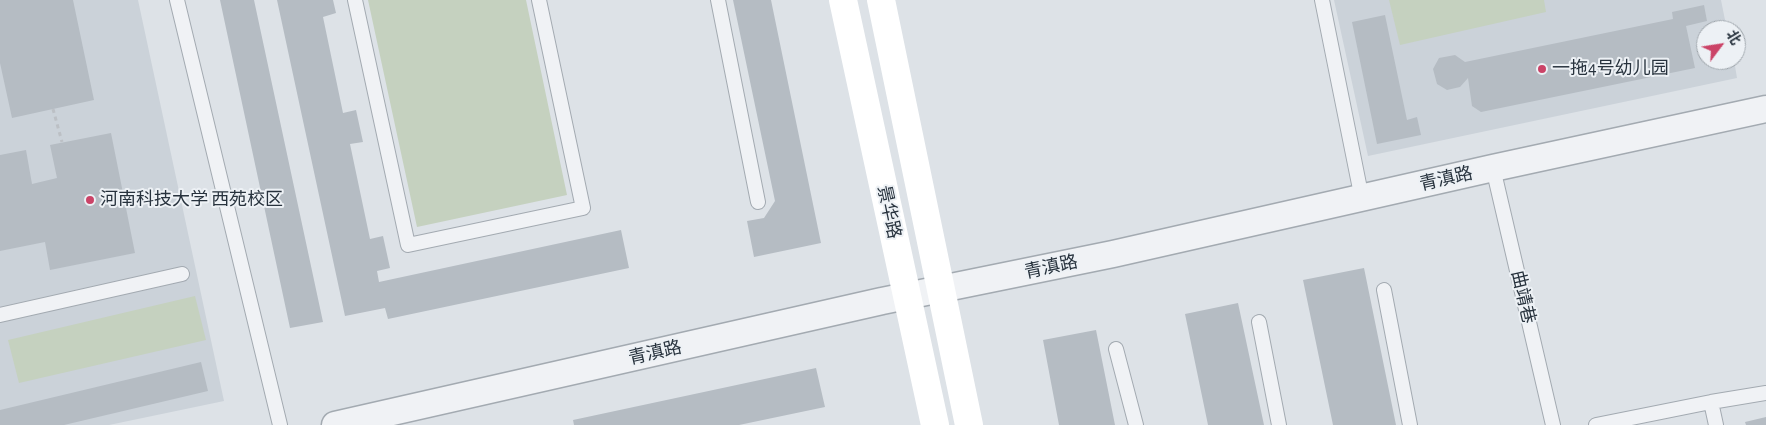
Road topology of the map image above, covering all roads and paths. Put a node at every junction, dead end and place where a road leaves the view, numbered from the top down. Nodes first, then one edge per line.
1 (178, 0) edge
2 (355, 0) edge
3 (539, 0) edge
4 (718, 0) edge
5 (843, 0) edge
6 (881, 0) edge
7 (1322, 0) edge
8 (53, 109) dead end
9 (1766, 109) edge
10 (62, 142) dead end
11 (1493, 168) junction
12 (1362, 199) junction
13 (758, 202) dead end
14 (182, 274) dead end
15 (940, 290) junction
16 (1384, 290) dead end
17 (908, 296) junction
18 (0, 314) edge
19 (1259, 322) dead end
20 (1116, 349) dead end
21 (1766, 393) edge
22 (1711, 402) junction
23 (280, 425) edge
24 (336, 425) edge
25 (935, 425) edge
26 (969, 425) edge
27 (1136, 425) edge
28 (1278, 425) edge
29 (1410, 425) edge
30 (1553, 425) edge
31 (1596, 425) edge
32 (1716, 425) edge

1 - 23 lane
2 - 3 lane
4 - 13 lane
5 - 17 main road, 景华路
6 - 15 main road, 景华路
7 - 12 lane
8 - 10 path
9 - 11 street, 青滇路
11 - 12 street, 青滇路
11 - 30 lane, 曲靖巷
12 - 15 street, 青滇路
14 - 18 lane
15 - 17 street, 青滇路
15 - 26 main road, 景华路
16 - 29 lane
17 - 24 street, 青滇路
17 - 25 main road, 景华路
19 - 28 lane
20 - 27 lane
21 - 22 lane
22 - 31 lane
22 - 32 lane

